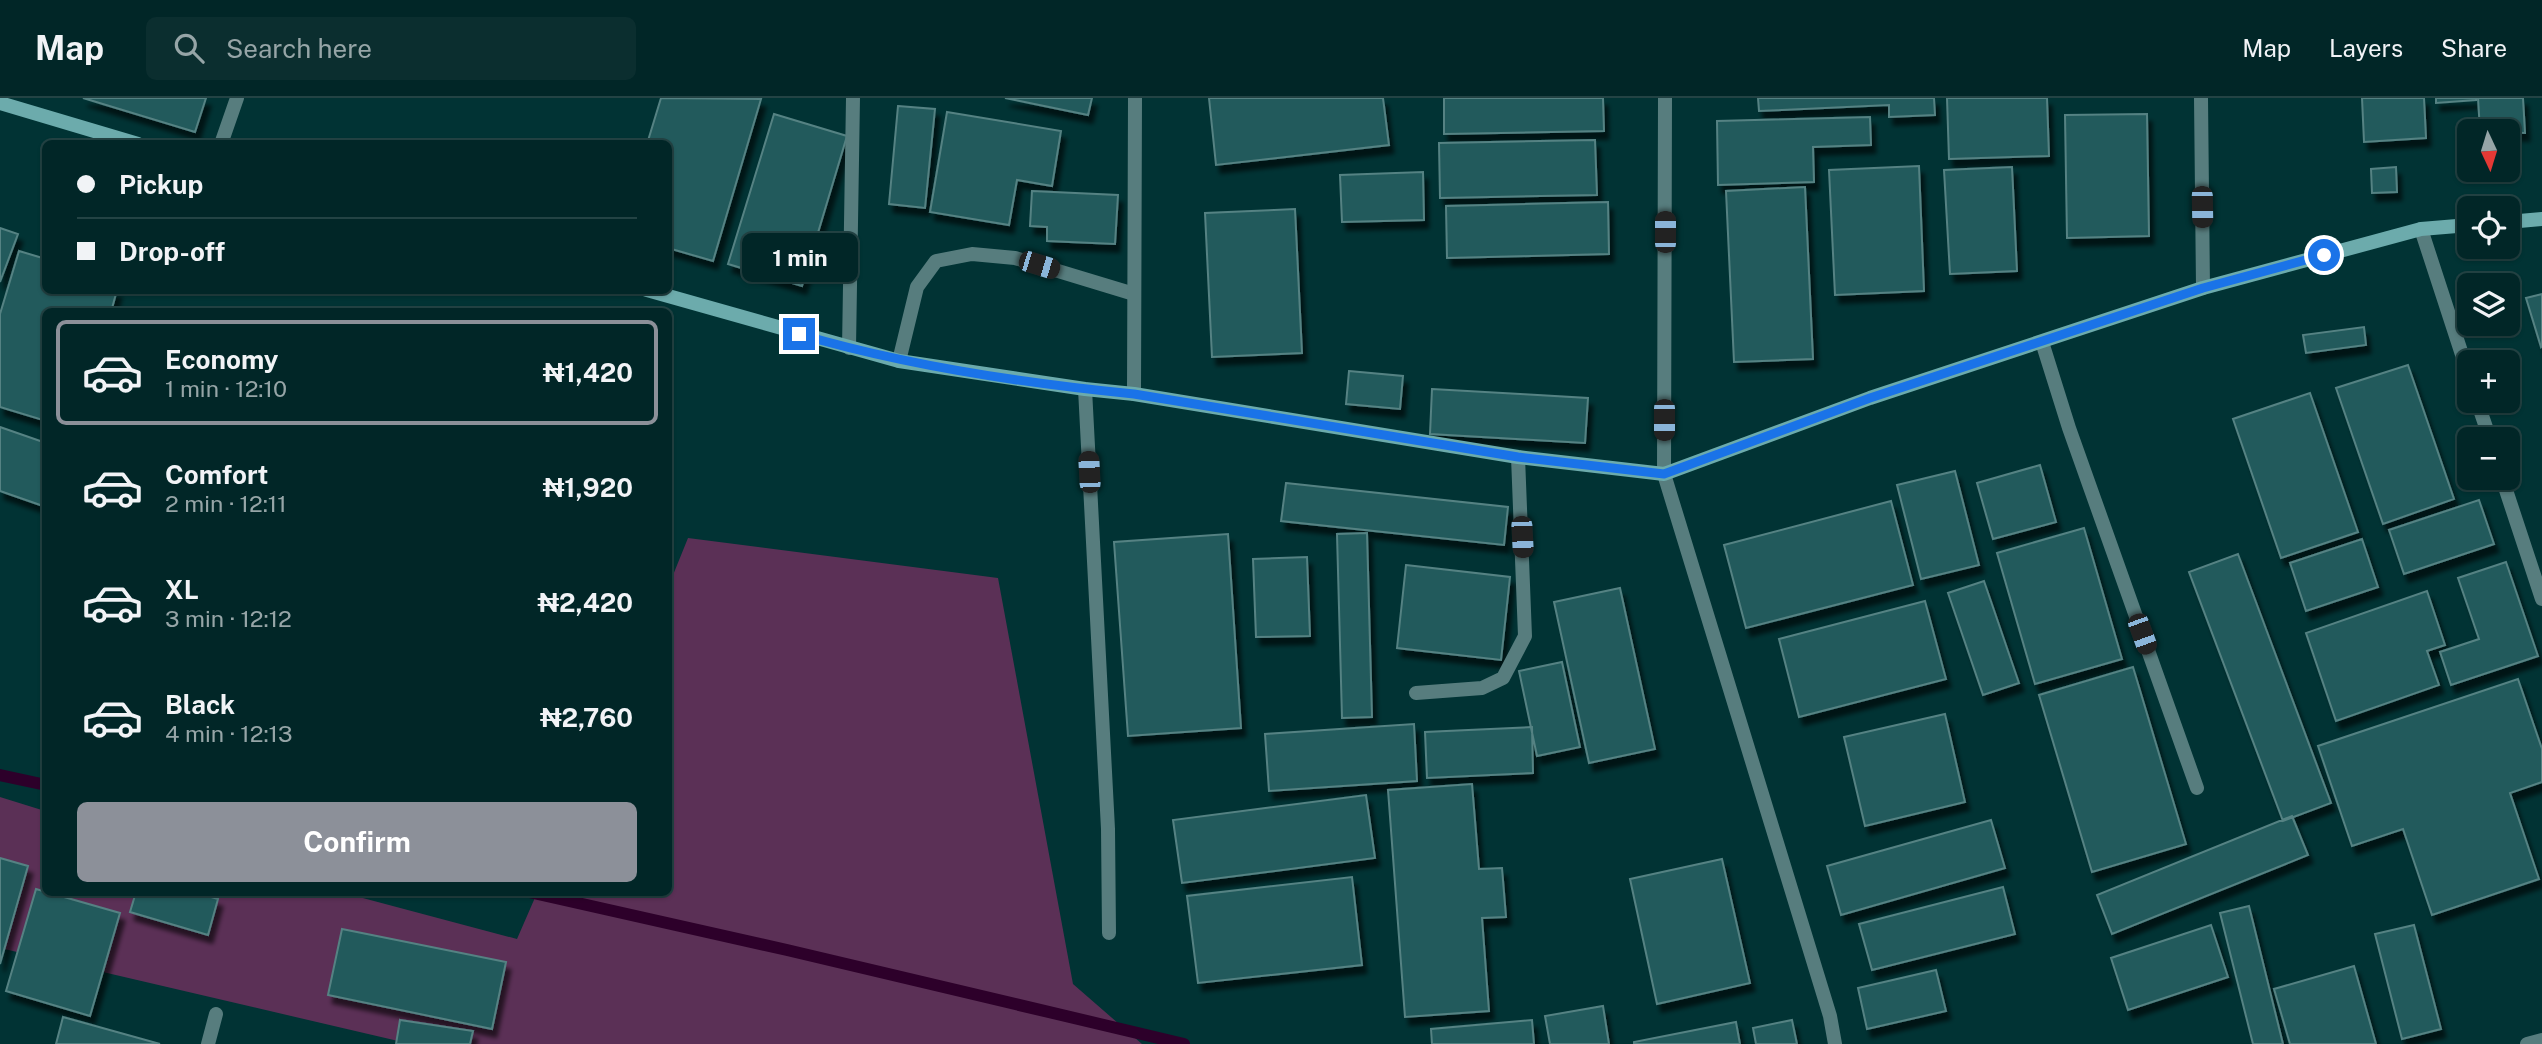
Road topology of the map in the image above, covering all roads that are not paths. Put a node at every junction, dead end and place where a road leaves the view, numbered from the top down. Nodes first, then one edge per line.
1 (237, 98) edge
2 (853, 98) edge
3 (1135, 98) edge
4 (1665, 98) edge
5 (2201, 98) edge
6 (0, 103) edge
7 (125, 140) edge
8 (222, 140) edge
9 (2542, 219) edge
10 (2520, 221) edge
11 (2457, 226) edge
12 (2421, 229) junction
13 (2203, 288) junction
14 (661, 294) edge
15 (1134, 294) junction
16 (2042, 342) junction
17 (849, 348) junction
18 (2461, 350) edge
19 (899, 361) junction
20 (1085, 389) junction
21 (1134, 394) junction
22 (1518, 457) junction
23 (1664, 474) junction
24 (2506, 490) edge
25 (2542, 599) edge
26 (1416, 693) dead end
27 (2197, 788) dead end
28 (1109, 933) dead end
29 (216, 1014) dead end
30 (2542, 1040) edge
31 (208, 1044) edge
32 (1835, 1044) edge
33 (2527, 1044) edge

1 - 8 street
2 - 17 street
3 - 15 street
4 - 23 street
5 - 13 street
6 - 7 street
9 - 10 street
11 - 12 street
12 - 13 street
12 - 18 street
13 - 16 street
14 - 17 street
15 - 19 street
15 - 21 street
16 - 23 street
16 - 27 street
17 - 19 street
19 - 20 street
20 - 21 street
20 - 28 street
21 - 22 street
22 - 23 street
22 - 26 street
23 - 32 street
24 - 25 street
29 - 31 street
30 - 33 street

